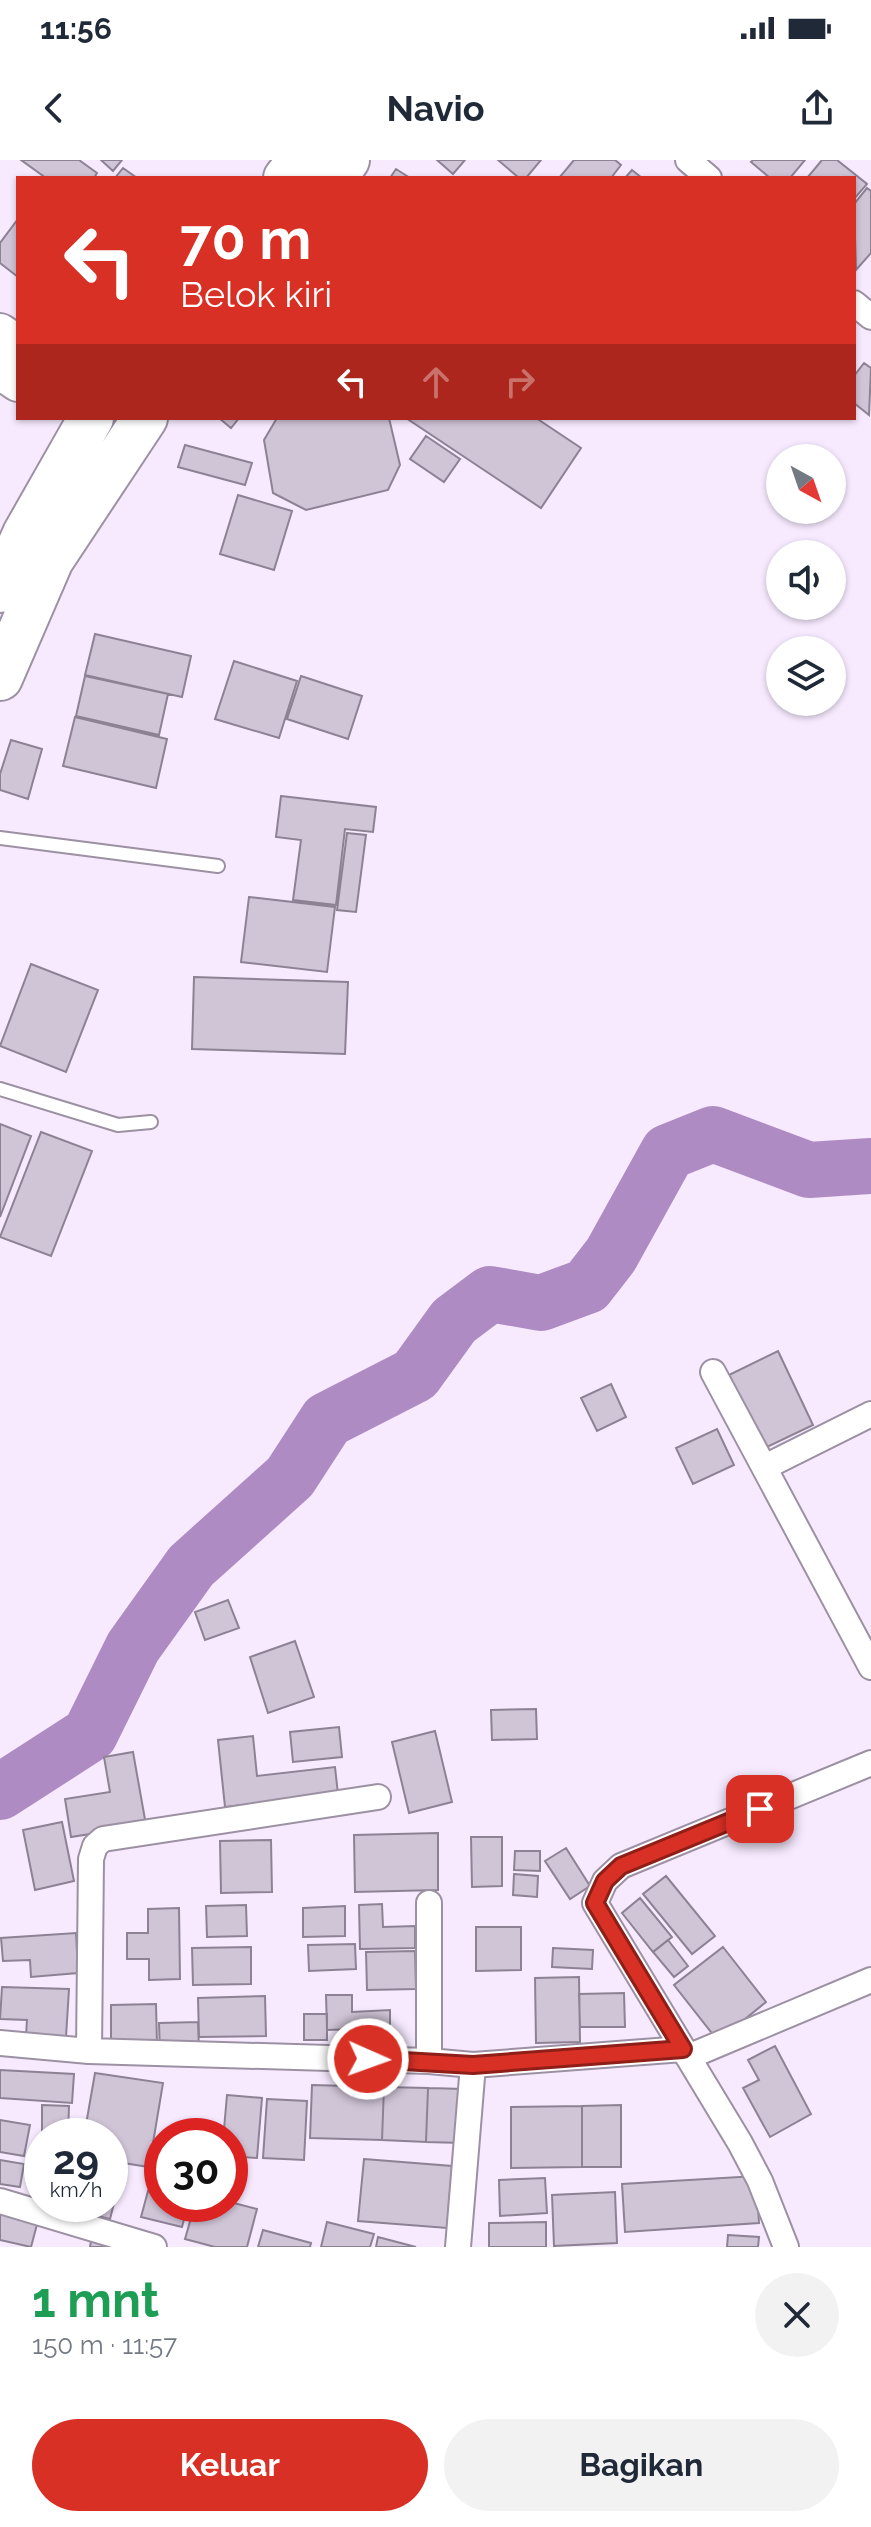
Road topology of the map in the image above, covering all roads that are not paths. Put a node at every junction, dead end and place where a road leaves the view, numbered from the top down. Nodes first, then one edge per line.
1 (301, 160) edge
2 (347, 160) edge
3 (688, 160) edge
4 (288, 176) edge
5 (335, 176) edge
6 (707, 176) edge
7 (82, 421) edge
8 (134, 428) edge
9 (0, 590) edge
10 (0, 678) edge
11 (0, 838) edge
12 (218, 866) dead end
13 (0, 1089) edge
14 (151, 1122) dead end
15 (713, 1372) dead end
16 (871, 1414) edge
17 (765, 1467) junction
18 (871, 1667) edge
19 (871, 1763) edge
20 (378, 1797) dead end
21 (429, 1903) dead end
22 (871, 1980) edge
23 (0, 2043) edge
24 (89, 2051) junction
25 (686, 2053) junction
26 (429, 2061) junction
27 (473, 2065) junction
28 (0, 2201) edge
29 (154, 2247) edge
30 (458, 2247) edge
31 (786, 2247) edge

1 - 4 highway
2 - 5 highway
3 - 6 street
7 - 8 main road
7 - 9 highway
8 - 10 highway
11 - 12 lane
13 - 14 lane
15 - 17 street
16 - 17 street
17 - 18 street
19 - 25 street
20 - 24 street
21 - 26 street
22 - 25 street
23 - 24 street
24 - 26 street
25 - 27 street
25 - 31 street
26 - 27 street
27 - 30 street
28 - 29 street

